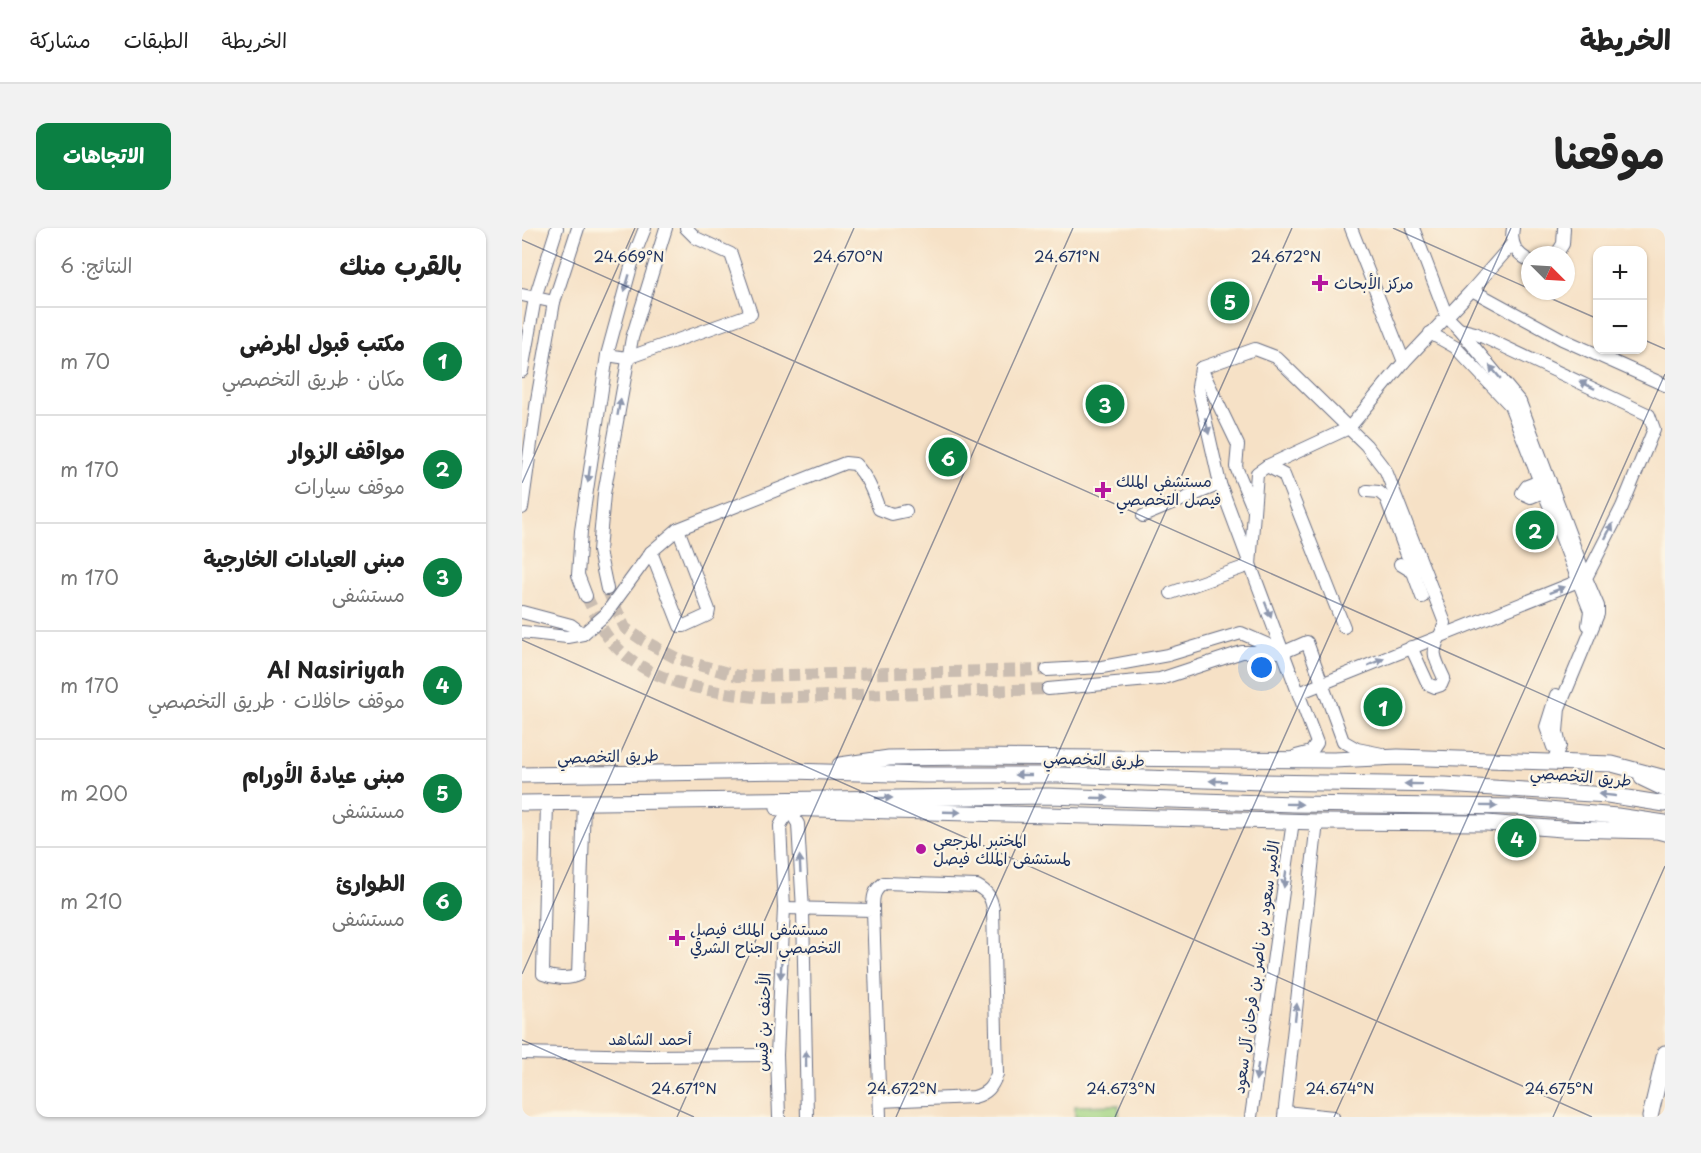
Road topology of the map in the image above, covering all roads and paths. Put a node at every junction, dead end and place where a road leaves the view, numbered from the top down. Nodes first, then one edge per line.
1 (557, 228) edge
2 (578, 228) edge
3 (645, 228) edge
4 (666, 228) edge
5 (686, 228) edge
6 (1351, 228) edge
7 (1413, 228) edge
8 (1513, 228) edge
9 (1564, 228) edge
10 (1512, 243) junction
11 (1562, 246) edge
12 (1521, 256) edge
13 (1472, 290) junction
14 (528, 296) edge
15 (554, 302) junction
16 (1447, 317) junction
17 (1459, 329) junction
18 (1430, 333) junction
19 (607, 355) junction
20 (627, 358) junction
21 (1404, 362) junction
22 (1201, 368) junction
23 (522, 371) edge
24 (1665, 386) edge
25 (1349, 428) junction
26 (1267, 466) junction
27 (1220, 484) junction
28 (1544, 485) junction
29 (1367, 491) dead end
30 (522, 508) edge
31 (906, 511) dead end
32 (1254, 513) junction
33 (1143, 516) dead end
34 (678, 529) junction
35 (651, 552) junction
36 (1400, 564) dead end
37 (1250, 565) junction
38 (1425, 571) junction
39 (1582, 580) junction
40 (607, 589) tunnel mouth
41 (1171, 593) dead end
42 (586, 596) tunnel mouth
43 (1422, 597) dead end
44 (522, 612) edge
45 (1344, 627) dead end
46 (522, 632) edge
47 (583, 634) junction
48 (1440, 635) junction
49 (1411, 647) junction
50 (1284, 652) junction
51 (1047, 670) tunnel mouth
52 (1322, 685) junction
53 (1048, 689) tunnel mouth
54 (1299, 693) junction
55 (1398, 757) junction
56 (1280, 759) junction
57 (1553, 761) junction
58 (1612, 764) junction
59 (522, 767) edge
60 (1665, 767) edge
61 (792, 771) junction
62 (529, 775) edge
63 (1665, 778) edge
64 (1665, 789) edge
65 (547, 802) junction
66 (709, 802) junction
67 (522, 803) edge
68 (584, 803) junction
69 (1665, 804) edge
70 (789, 809) junction
71 (1293, 821) junction
72 (1317, 822) junction
73 (1663, 830) edge
74 (784, 908) junction
75 (803, 910) junction
76 (873, 910) junction
77 (522, 1053) edge
78 (1665, 1053) edge
79 (777, 1055) junction
80 (880, 1101) junction
81 (1285, 1115) edge
82 (779, 1117) edge
83 (807, 1117) edge
84 (880, 1117) edge
85 (1251, 1117) edge
86 (1333, 1117) edge
87 (1650, 1117) edge

1 - 14 street
2 - 15 street
3 -> 19 street
4 - 20 street
5 - 20 street
6 - 21 street
7 - 16 street
8 - 10 street
9 - 11 street
10 - 12 street
10 - 13 street
13 - 16 street
13 - 24 street
14 - 15 street
14 - 23 street
15 - 30 street
16 - 17 street
16 - 18 street
28 -> 17 street
39 -> 17 street
18 - 21 street
18 - 28 street
19 - 20 street
19 -> 42 street
40 -> 20 street
21 - 25 street
22 - 25 street
22 -> 27 street
22 - 32 street
25 - 26 street
25 - 38 street
26 - 32 street
26 - 45 street
27 - 33 street
27 - 37 street
28 - 39 street
29 - 38 street
31 - 34 street
32 - 37 street
34 - 35 street
34 - 35 street
35 - 47 street
36 - 43 street
37 - 41 street
37 -> 50 street
38 - 48 street
48 -> 39 street
39 - 57 street
44 - 47 street
46 - 47 street
48 - 49 street
48 - 49 street
52 -> 49 street
50 - 51 street
50 - 52 street
50 - 53 street
50 - 54 street
52 - 54 street
52 - 55 street
54 - 56 street
55 - 56 main road
55 - 57 main road
56 - 61 main road
57 - 58 main road
58 - 60 main road
58 - 63 main road
58 - 64 main road
59 - 62 street
61 - 62 main road, طريق التخصصي
69 -> 61 main road, طريق التخصصي
65 - 67 main road
65 - 68 main road
65 - 68 street
66 - 68 main road
66 - 70 main road
66 -> 73 main road
70 -> 71 main road
70 - 74 street, الأحنف بن قيس
75 -> 70 street
71 - 72 main road
71 -> 85 street, الأمير سعود بن ناصر بن فرحان آل سعود
72 - 73 main road
81 -> 72 street
74 - 75 street
74 -> 79 street, الأحنف بن قيس
75 - 76 street
83 -> 75 street
76 - 80 street
76 - 80 street
77 - 79 street, أحمد الشاهد
78 - 87 main road
79 - 82 street, الأحنف بن قيس
80 - 84 street
81 - 86 street

